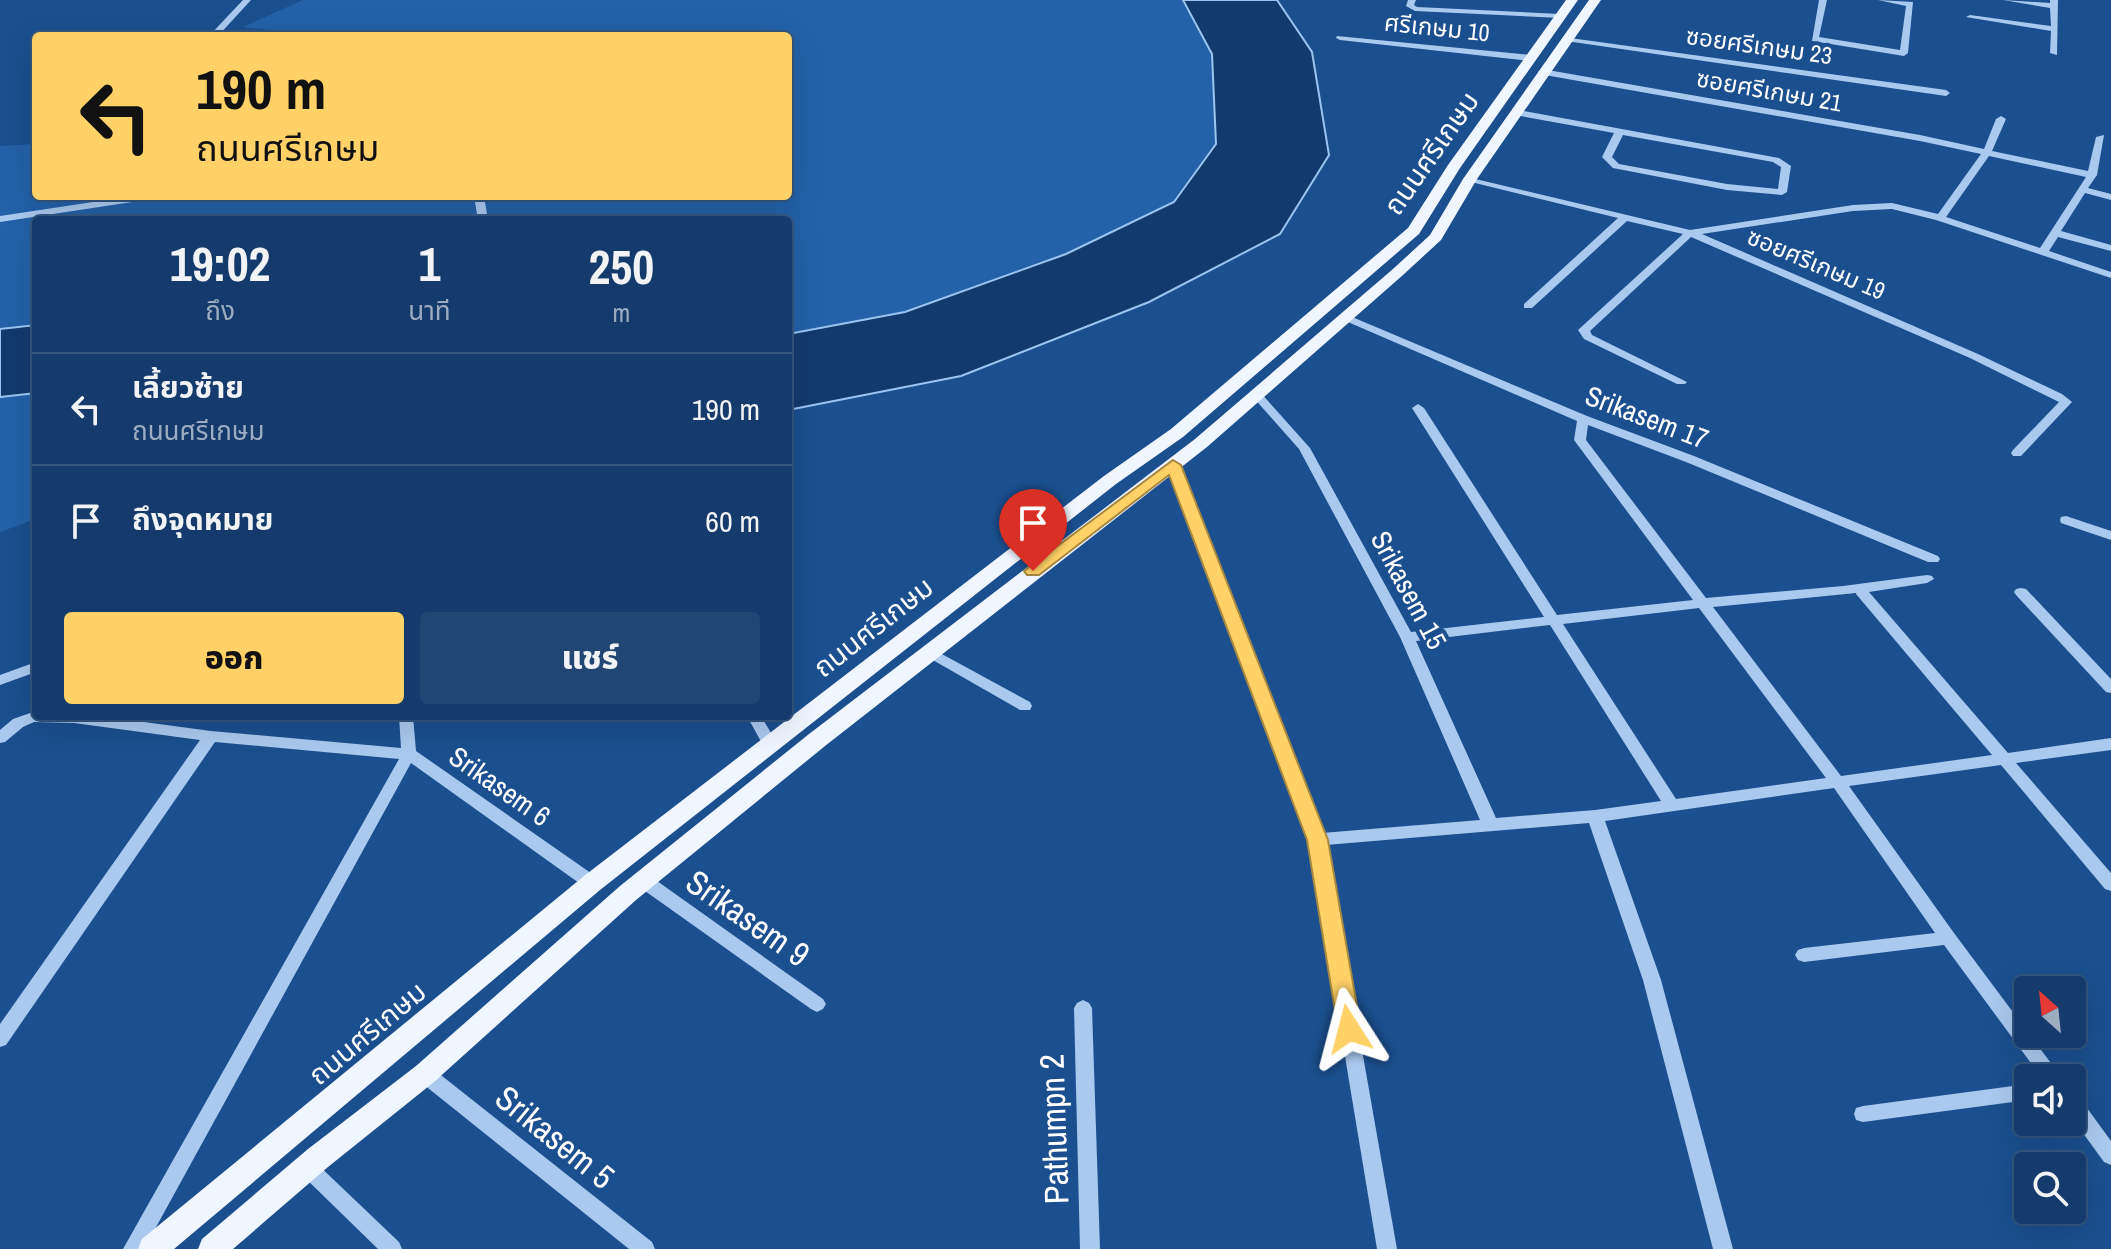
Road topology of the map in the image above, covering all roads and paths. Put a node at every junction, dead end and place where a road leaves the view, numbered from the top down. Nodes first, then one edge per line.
1 (247, 0) edge
2 (1412, 0) edge
3 (1595, 0) edge
4 (1823, 0) edge
5 (1882, 0) edge
6 (2007, 0) edge
7 (2054, 3) edge
8 (1566, 8) edge
9 (1970, 17) dead end
10 (2055, 29) junction
11 (217, 32) edge
12 (1340, 38) dead end
13 (1566, 39) junction
14 (2054, 53) dead end
15 (1536, 65) junction
16 (1946, 93) dead end
17 (1518, 113) junction
18 (2001, 119) dead end
19 (1620, 131) junction
20 (2101, 137) dead end
21 (2098, 151) junction
22 (1987, 152) junction
23 (2111, 153) edge
24 (2092, 175) junction
25 (1470, 179) junction
26 (2083, 190) junction
27 (2111, 197) edge
28 (126, 200) edge
29 (1423, 217) junction
30 (1625, 217) junction
31 (1940, 218) junction
32 (0, 219) edge
33 (1446, 220) junction
34 (1690, 233) junction
35 (2056, 233) junction
36 (2111, 248) edge
37 (2042, 253) junction
38 (2111, 275) edge
39 (1528, 306) dead end
40 (1345, 317) junction
41 (1681, 382) dead end
42 (1256, 394) junction
43 (1418, 408) dead end
44 (1583, 419) junction
45 (2017, 453) dead end
46 (1173, 465) junction
47 (2066, 520) dead end
48 (2111, 536) edge
49 (1933, 559) dead end
50 (1927, 579) dead end
51 (1861, 591) junction
52 (2021, 592) dead end
53 (1702, 603) junction
54 (1553, 623) junction
55 (1407, 637) junction
56 (929, 652) junction
57 (32, 668) edge
58 (0, 680) edge
59 (2111, 688) edge
60 (1025, 706) dead end
61 (33, 720) edge
62 (74, 720) edge
63 (406, 720) edge
64 (756, 720) edge
65 (211, 736) junction
66 (0, 738) edge
67 (769, 743) junction
68 (2111, 744) edge
69 (409, 754) junction
70 (2006, 760) junction
71 (1839, 784) junction
72 (1672, 806) junction
73 (1595, 816) junction
74 (1491, 826) junction
75 (1317, 840) junction
76 (644, 881) junction
77 (592, 883) junction
78 (2111, 884) edge
79 (1948, 938) junction
80 (1804, 955) dead end
81 (817, 1004) dead end
82 (1083, 1008) dead end
83 (0, 1039) edge
84 (2042, 1064) edge
85 (425, 1074) junction
86 (2014, 1094) edge
87 (1863, 1114) dead end
88 (2086, 1122) edge
89 (2111, 1156) edge
90 (307, 1167) junction
91 (133, 1249) edge
92 (152, 1249) edge
93 (212, 1249) edge
94 (392, 1249) edge
95 (645, 1249) edge
96 (1090, 1249) edge
97 (1387, 1249) edge
98 (1723, 1249) edge

1 - 11 street
2 - 8 street
3 - 13 main road, ถนนศรีเกษม
4 - 5 street
6 - 7 street
7 - 10 street
8 - 15 main road, ถนนศรีเกษม
9 - 10 street
10 - 14 street
12 - 15 street, ศรีเกษม 10
13 - 15 main road, ถนนศรีเกษม
13 - 16 street, ซอยศรีเกษม 23
15 - 17 main road, ถนนศรีเกษม
15 - 22 street, ซอยศรีเกษม 21
15 - 29 main road, ถนนศรีเกษม
17 - 19 street
17 - 25 main road, ถนนศรีเกษม
18 - 22 street
19 - 19 street
20 - 21 street
21 - 23 street
21 - 24 street
22 - 24 street, ซอยศรีเกษม 21
22 - 31 street
24 - 26 street
25 - 30 street, ซอยศรีเกษม 19
25 - 33 main road, ถนนศรีเกษม
26 - 27 street
26 - 35 street
28 - 32 street
29 - 33 main road
29 - 67 main road, ถนนศรีเกษม
30 - 34 street, ซอยศรีเกษม 19
30 - 39 street
31 - 34 street
31 - 37 street
33 - 40 main road, ถนนศรีเกษม
34 - 41 street
34 - 45 street, ซอยศรีเกษม 19
35 - 36 street
35 - 37 street
37 - 38 street
40 - 42 main road, ถนนศรีเกษม
40 - 44 street, Srikasem 17
42 - 46 main road, ถนนศรีเกษม
42 - 55 street, Srikasem 15
43 - 54 street
44 - 49 street, Srikasem 17
44 - 53 street
46 - 56 main road, ถนนศรีเกษม
46 - 75 street
47 - 48 street
50 - 51 street
51 - 53 street
51 - 70 street
52 - 59 street
53 - 54 street
53 - 71 street
54 - 55 street
54 - 72 street
55 - 74 street, Srikasem 15
56 - 60 street
56 - 76 main road, ถนนศรีเกษม
57 - 58 street
61 - 66 street
62 - 65 street
63 - 69 street, Srikasem 6
64 - 67 street
65 - 69 street
65 - 83 street
67 - 77 main road, ถนนศรีเกษม
68 - 70 street
69 - 77 street, Srikasem 6
69 - 91 street
70 - 71 street
70 - 78 street
71 - 72 street
71 - 79 street
72 - 73 street
73 - 74 street
73 - 98 street
74 - 75 street
75 - 97 street
76 - 81 street, Srikasem 9
76 - 85 main road, ถนนศรีเกษม
77 - 92 main road, ถนนศรีเกษม
79 - 80 street
79 - 84 street
82 - 96 street, Pathumpn 2
85 - 90 main road, ถนนศรีเกษม
85 - 95 street, Srikasem 5
86 - 87 street
88 - 89 street
90 - 93 main road, ถนนศรีเกษม
90 - 94 street

